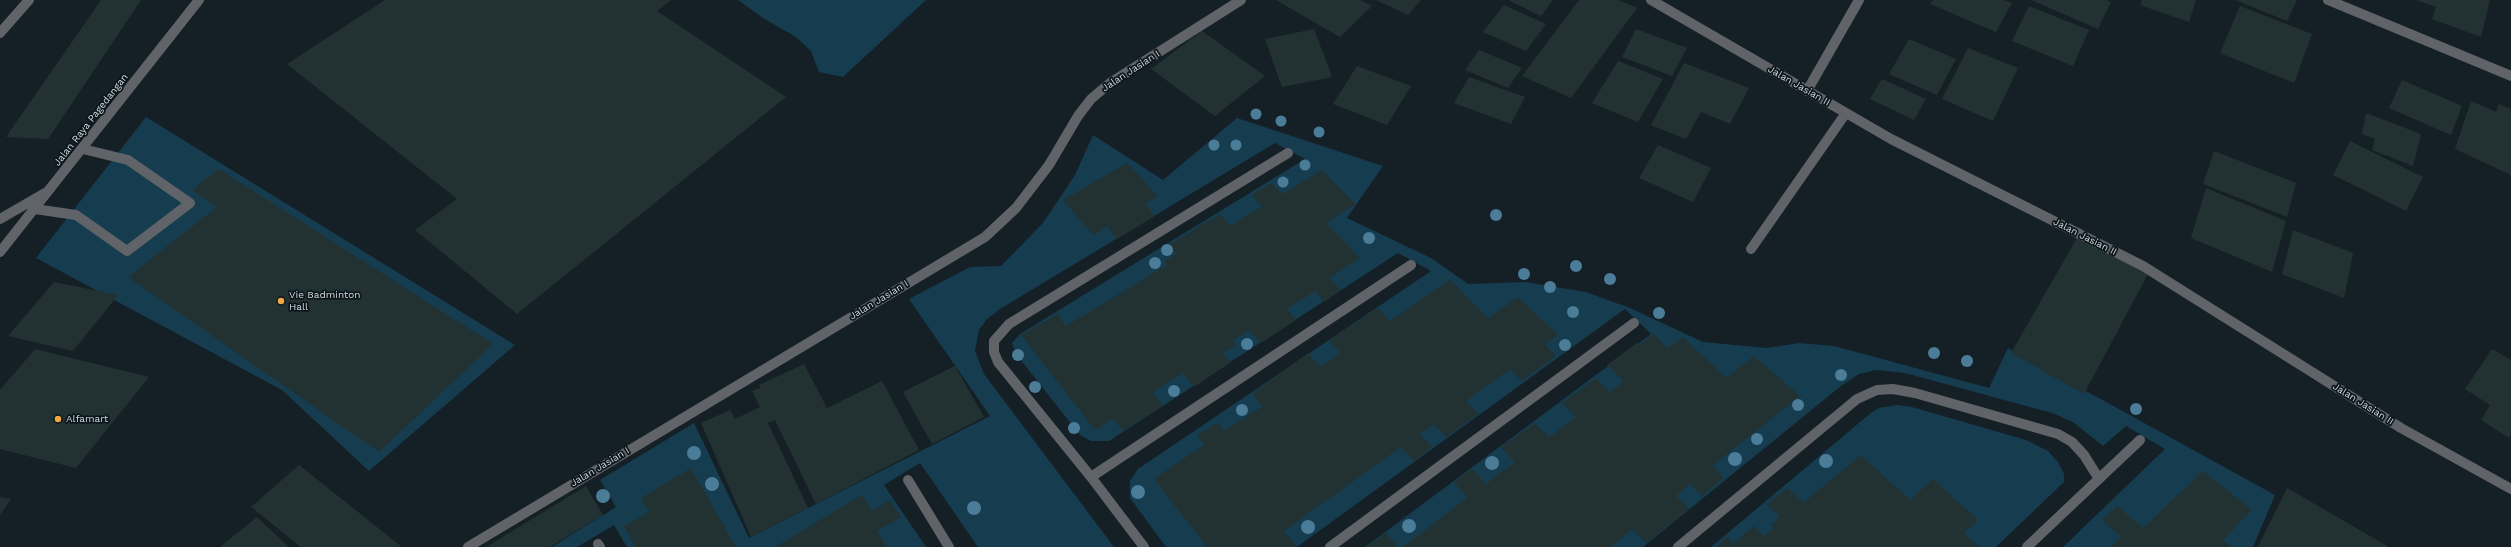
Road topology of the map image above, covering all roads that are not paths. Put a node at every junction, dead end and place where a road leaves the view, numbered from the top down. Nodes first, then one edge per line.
1 (29, 0) edge
2 (199, 0) edge
3 (1241, 0) edge
4 (1650, 0) edge
5 (1859, 0) edge
6 (2328, 0) edge
7 (0, 33) edge
8 (2511, 76) edge
9 (1807, 90) junction
10 (1846, 113) junction
11 (82, 149) junction
12 (1288, 153) dead end
13 (51, 190) junction
14 (35, 209) junction
15 (0, 219) edge
16 (1751, 249) dead end
17 (0, 252) edge
18 (1411, 265) dead end
19 (1634, 323) dead end
20 (2140, 440) dead end
21 (1091, 477) junction
22 (2099, 479) junction
23 (908, 480) dead end
24 (2511, 489) edge
25 (468, 547) edge
26 (949, 547) edge
27 (1144, 547) edge
28 (1330, 547) edge
29 (1678, 547) edge
30 (2027, 547) edge

1 - 7 street
2 - 11 street, Jalan Raya Pagedangan
3 - 25 street, Jalan Jasian I
4 - 9 street, Jalan Jasian II
5 - 9 street
6 - 8 street
9 - 10 street, Jalan Jasian II
10 - 16 street
10 - 24 street, Jalan Jasian II
11 - 13 street, Jalan Raya Pagedangan
11 - 14 street
12 - 21 street
13 - 14 street, Jalan Raya Pagedangan
13 - 15 street
14 - 17 street, Jalan Raya Pagedangan
18 - 21 street
19 - 28 street
20 - 22 street
21 - 27 street
22 - 29 street
22 - 30 street
23 - 26 street

